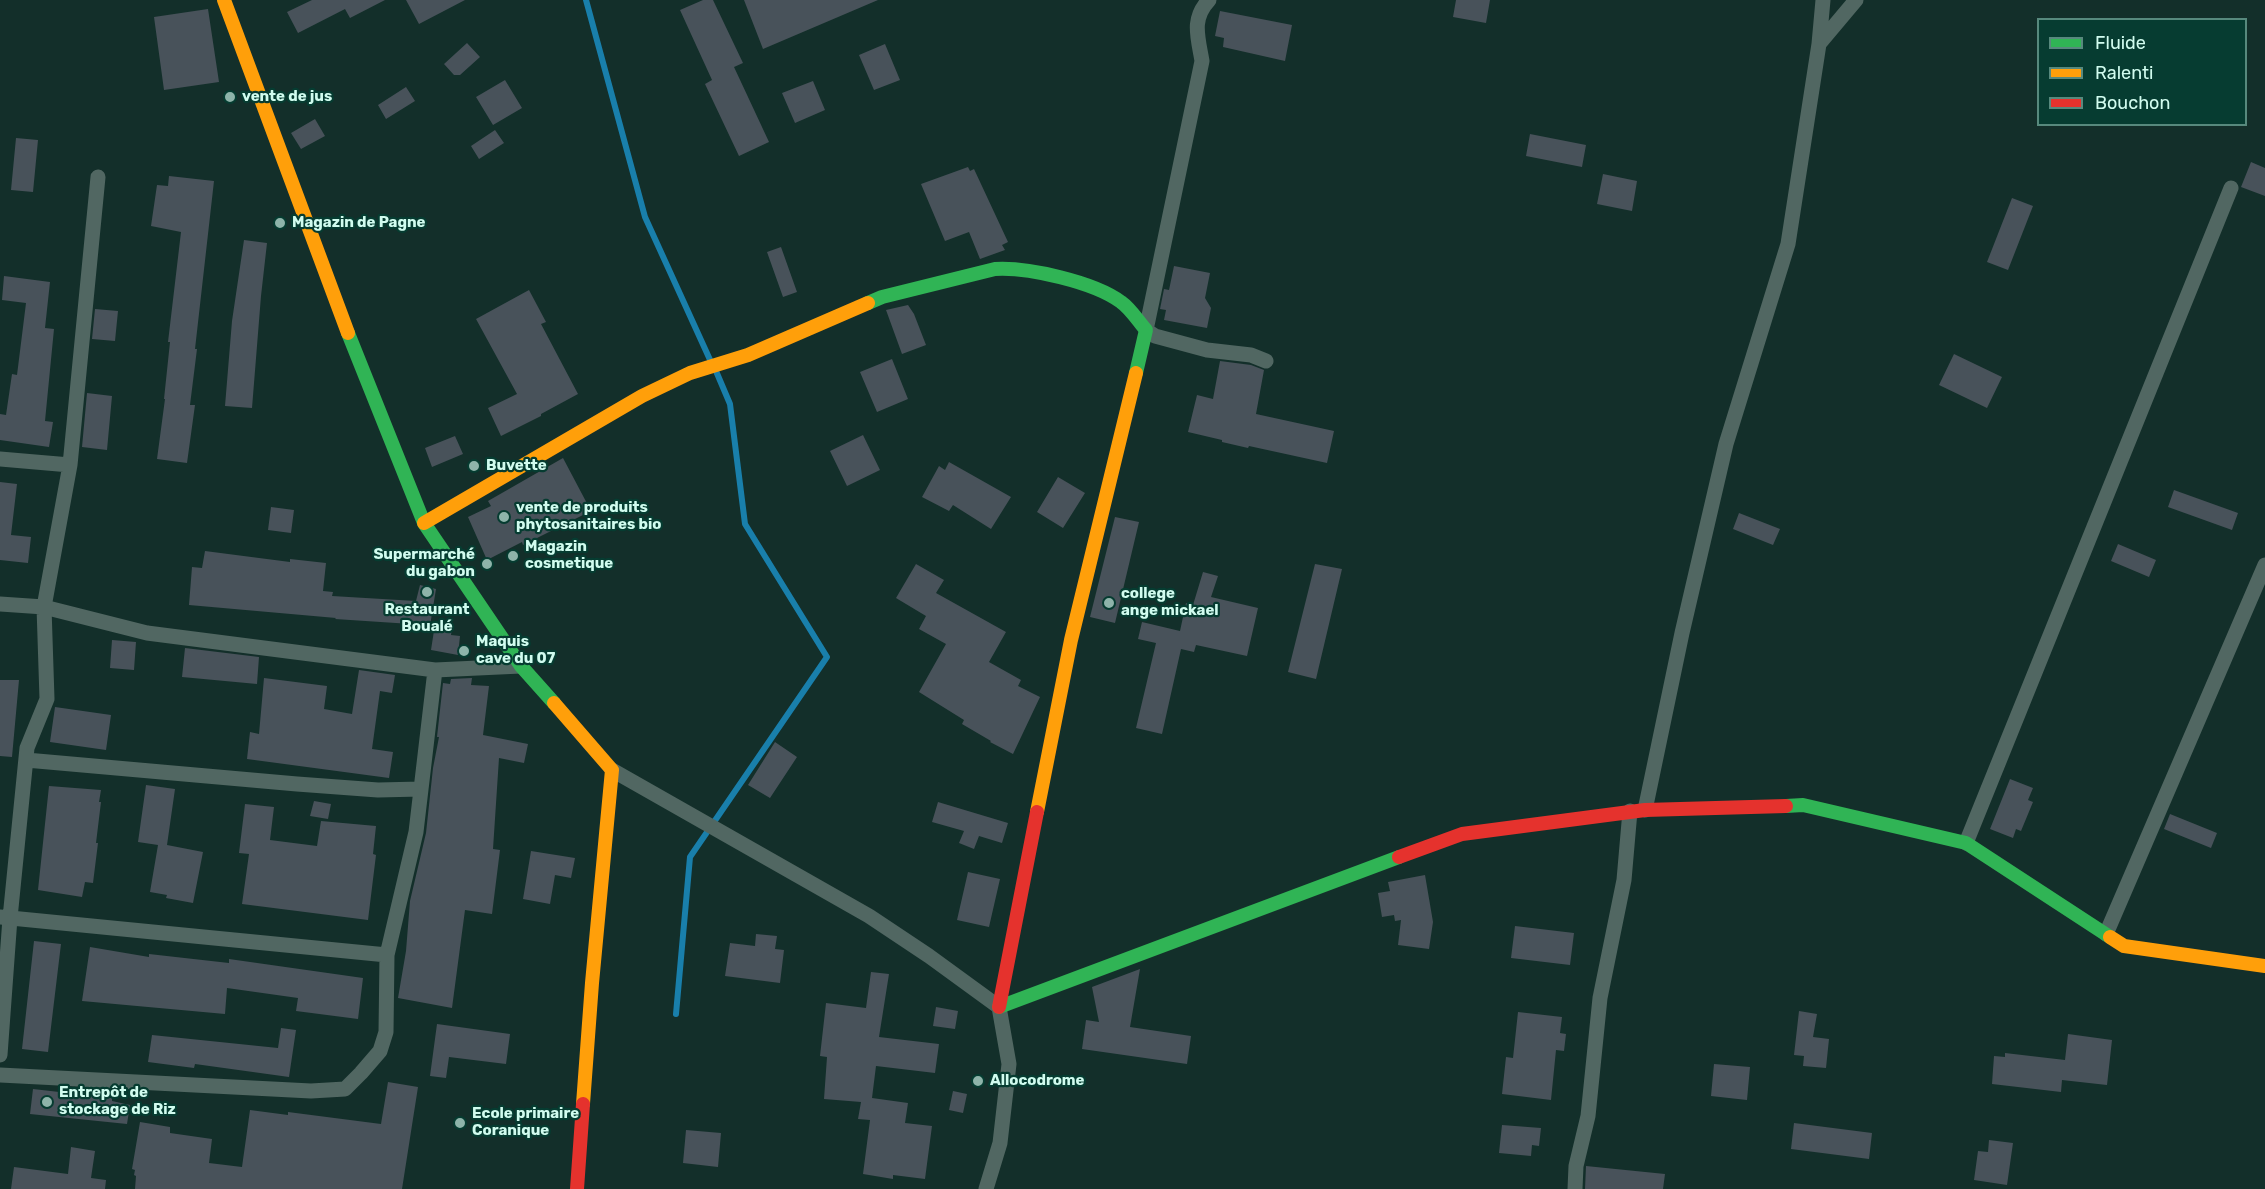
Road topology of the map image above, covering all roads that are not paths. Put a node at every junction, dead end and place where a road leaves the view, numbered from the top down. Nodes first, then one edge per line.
1 (224, 0) edge
2 (1209, 0) edge
3 (1823, 0) edge
4 (1856, 0) edge
5 (1819, 44) junction
6 (98, 177) dead end
7 (2231, 188) dead end
8 (1146, 330) junction
9 (1266, 360) dead end
10 (0, 459) edge
11 (70, 465) junction
12 (424, 523) junction
13 (2265, 565) edge
14 (0, 604) edge
15 (44, 607) junction
16 (521, 666) junction
17 (435, 670) junction
18 (26, 760) junction
19 (612, 770) junction
20 (421, 789) junction
21 (1638, 811) junction
22 (1966, 843) junction
23 (5, 917) edge
24 (2106, 934) junction
25 (387, 955) junction
26 (2265, 966) edge
27 (999, 1007) junction
28 (0, 1055) edge
29 (0, 1075) edge
30 (577, 1189) edge
31 (986, 1189) edge
32 (1575, 1189) edge

1 - 12 street
2 - 8 street
3 - 5 street
4 - 5 street
5 - 21 street
6 - 11 street
7 - 22 street
8 - 9 street
8 - 12 street
8 - 27 street
10 - 11 street
11 - 15 street
12 - 16 street
13 - 24 street
14 - 15 street
15 - 17 street
15 - 18 street
16 - 17 street
16 - 19 street
17 - 20 street
18 - 20 street
18 - 23 street
19 - 27 street
19 - 30 street
20 - 25 street
21 - 22 street
21 - 27 street
21 - 32 street
22 - 24 street
23 - 25 street
23 - 28 street
24 - 26 street
25 - 29 street
27 - 31 street

